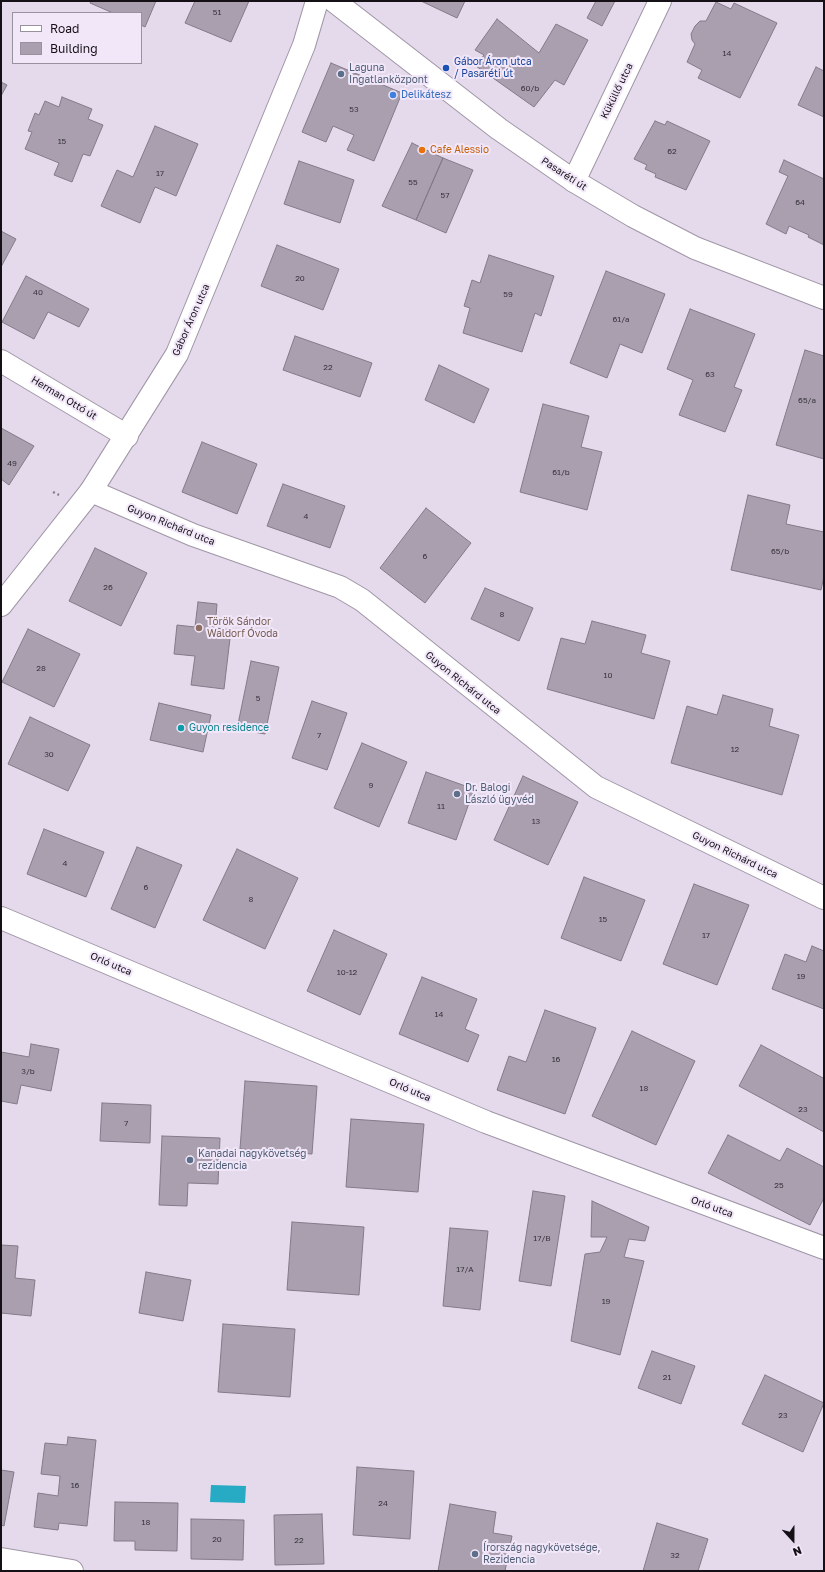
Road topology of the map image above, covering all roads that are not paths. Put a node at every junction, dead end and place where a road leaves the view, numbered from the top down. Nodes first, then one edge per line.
1 (317, 1) edge
2 (334, 1) edge
3 (660, 1) edge
4 (574, 181) junction
5 (824, 298) edge
6 (1, 361) edge
7 (127, 436) junction
8 (91, 491) junction
9 (1, 605) edge
10 (824, 898) edge
11 (1, 918) edge
12 (824, 1248) edge
13 (1, 1559) edge
14 (72, 1571) edge

1 - 7 street, Gábor Áron utca
2 - 4 street, Pasaréti út
3 - 4 street, Küküllő utca
4 - 5 street, Pasaréti út
6 - 7 street, Herman Ottó út
7 - 8 street, Gábor Áron utca
8 - 9 street, Gábor Áron utca
8 - 10 street, Guyon Richárd utca
11 - 12 street, Orló utca
13 - 14 street

